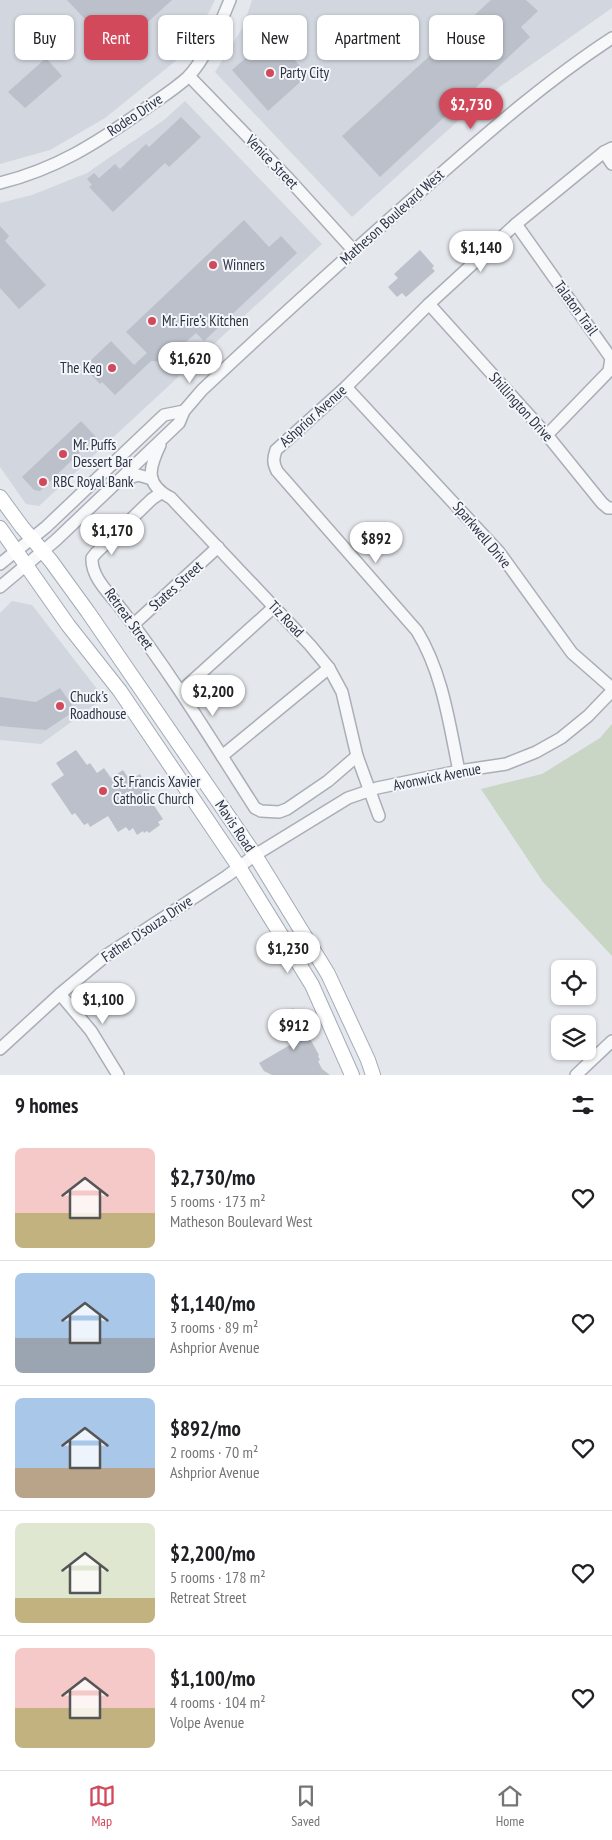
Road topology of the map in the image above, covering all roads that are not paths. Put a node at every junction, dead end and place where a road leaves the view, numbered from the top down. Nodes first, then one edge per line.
1 (230, 0) edge
2 (612, 38) edge
3 (189, 76) junction
4 (608, 150) edge
5 (612, 164) edge
6 (0, 183) edge
7 (516, 224) junction
8 (354, 251) junction
9 (429, 304) junction
10 (346, 386) junction
11 (184, 411) junction
12 (548, 435) junction
13 (163, 438) junction
14 (152, 479) junction
15 (119, 482) junction
16 (161, 493) junction
17 (0, 497) edge
18 (612, 508) edge
19 (0, 528) edge
20 (32, 538) junction
21 (218, 548) junction
22 (17, 550) junction
23 (43, 551) junction
24 (0, 564) edge
25 (26, 565) junction
26 (0, 587) edge
27 (274, 607) junction
28 (134, 624) junction
29 (329, 668) junction
30 (612, 690) edge
31 (181, 692) junction
32 (222, 756) junction
33 (357, 756) junction
34 (459, 771) junction
35 (370, 791) junction
36 (379, 816) dead end
37 (255, 855) junction
38 (239, 867) junction
39 (60, 994) junction
40 (612, 1041) edge
41 (0, 1049) edge
42 (118, 1075) edge
43 (352, 1075) edge
44 (373, 1075) edge
45 (576, 1075) edge

1 - 3 street, Rodeo Drive
2 - 8 street, Matheson Boulevard West
3 - 6 street, Rodeo Drive
3 - 8 street, Venice Street
4 - 5 street
4 - 7 street, Ashprior Avenue
7 - 9 street, Ashprior Avenue
7 - 12 street, Talaton Trail
8 - 11 street, Matheson Boulevard West
9 - 10 street, Ashprior Avenue
9 - 12 street, Shillington Drive
10 - 30 street, Sparkwell Drive
10 - 34 street, Ashprior Avenue
11 - 13 street, Matheson Boulevard West
11 - 20 street, Matheson Boulevard West
12 - 18 street, Shillington Drive
13 - 14 street
13 - 15 street, Matheson Boulevard West
14 - 15 street
14 - 16 street, Tiz Road
15 - 23 street, Matheson Boulevard West
16 - 21 street, Tiz Road
16 - 28 street, Retreat Street
17 - 20 main road, Mavis Road
19 - 22 main road, Mavis Road
20 - 22 street, Matheson Boulevard West
20 - 23 main road, Mavis Road
21 - 27 street, Tiz Road
21 - 28 street, States Street
22 - 24 street, Matheson Boulevard West
22 - 25 main road, Mavis Road
23 - 25 street, Matheson Boulevard West
23 - 37 main road, Mavis Road
25 - 26 street, Matheson Boulevard West
25 - 38 main road, Mavis Road
27 - 29 street, Tiz Road
27 - 31 street
28 - 31 street, Retreat Street
29 - 32 street
29 - 33 street, Tiz Road
30 - 34 street, Avonwick Avenue
31 - 32 street, Retreat Street
32 - 33 street, Retreat Street
33 - 35 street, Tiz Road
34 - 35 street, Avonwick Avenue
35 - 36 street, Tiz Road
35 - 37 street, Avonwick Avenue
37 - 38 street, Father D'souza Drive
37 - 44 main road, Mavis Road
38 - 39 street, Father D'souza Drive
38 - 43 main road, Mavis Road
39 - 41 street, Father D'souza Drive
39 - 42 street
40 - 45 street

